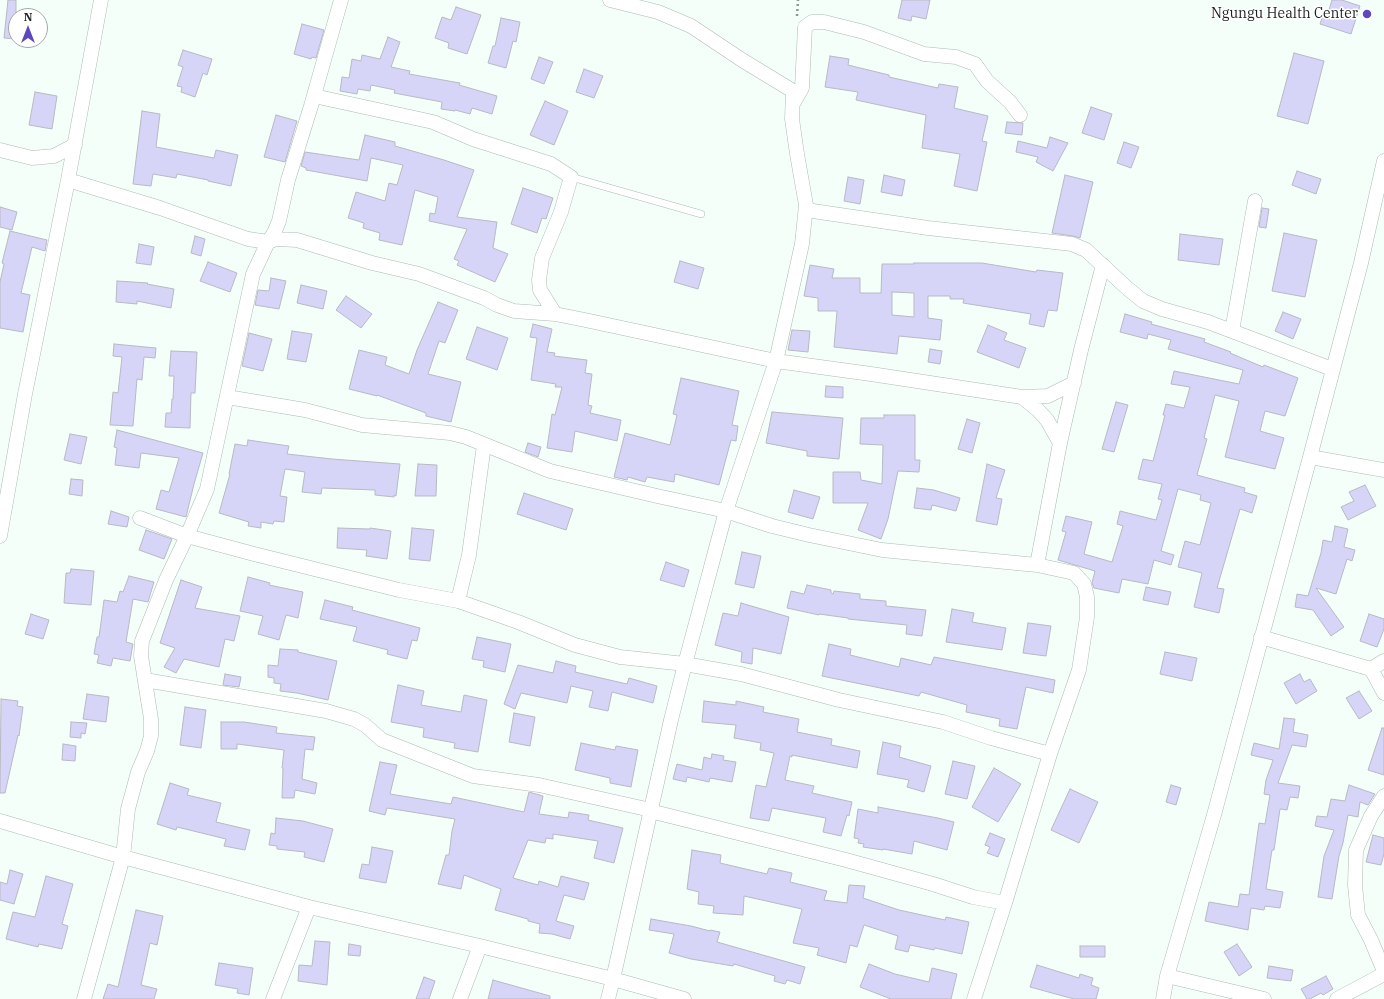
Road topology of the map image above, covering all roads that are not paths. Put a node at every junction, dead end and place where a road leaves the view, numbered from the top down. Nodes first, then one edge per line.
1 (101, 0) edge
2 (341, 0) edge
3 (610, 0) edge
4 (314, 96) junction
5 (792, 104) junction
6 (1020, 116) dead end
7 (75, 145) junction
8 (0, 150) edge
9 (1384, 161) edge
10 (571, 177) junction
11 (68, 180) junction
12 (1380, 197) edge
13 (1255, 201) dead end
14 (806, 210) junction
15 (701, 214) dead end
16 (268, 242) junction
17 (1103, 265) junction
18 (555, 314) junction
19 (1232, 331) junction
20 (776, 361) junction
21 (1332, 369) junction
22 (1074, 383) junction
23 (227, 397) junction
24 (1022, 397) junction
25 (1060, 443) junction
26 (484, 445) junction
27 (1310, 457) junction
28 (1384, 470) edge
29 (726, 511) junction
30 (140, 518) dead end
31 (0, 536) edge
32 (187, 536) junction
33 (1037, 565) junction
34 (458, 601) junction
35 (1261, 637) junction
36 (1384, 661) edge
37 (685, 664) junction
38 (1371, 669) junction
39 (145, 680) junction
40 (1384, 693) edge
41 (1050, 754) junction
42 (1384, 796) edge
43 (650, 811) junction
44 (0, 821) edge
45 (123, 857) junction
46 (1005, 903) junction
47 (310, 907) junction
48 (480, 946) junction
49 (1384, 973) edge
50 (1167, 976) junction
51 (614, 979) junction
52 (84, 999) edge
53 (273, 999) edge
54 (460, 999) edge
55 (608, 999) edge
56 (684, 999) edge
57 (974, 999) edge
58 (1162, 999) edge
59 (1264, 999) edge
60 (1337, 999) edge

1 - 7 street
2 - 4 street
3 - 5 street
4 - 10 street
4 - 16 street
5 - 6 street
5 - 14 street
7 - 8 street
7 - 11 street
9 - 12 street
10 - 15 lane
10 - 18 street
11 - 16 street
11 - 31 street
12 - 21 street
13 - 19 street
14 - 17 street
14 - 20 street
16 - 18 street
16 - 23 street
17 - 19 street
17 - 22 street
18 - 20 street
19 - 21 street
20 - 24 street
20 - 29 street
21 - 27 street
22 - 24 street
22 - 25 street
23 - 26 street
23 - 32 street
24 - 25 street
25 - 33 street
26 - 29 street
26 - 34 street
27 - 28 street
27 - 35 street
29 - 33 street
29 - 37 street
30 - 32 street
32 - 34 street
32 - 39 street
33 - 41 street
34 - 37 street
35 - 38 street
35 - 50 street
36 - 38 street
37 - 41 street
37 - 43 street
38 - 40 street
39 - 43 street
39 - 45 street
41 - 46 street
42 - 49 street
43 - 46 street
43 - 51 street
44 - 45 street
45 - 47 street
45 - 52 street
46 - 57 street
47 - 48 street
47 - 53 street
48 - 51 street
48 - 54 street
49 - 60 street
50 - 58 street
50 - 59 street
51 - 55 street
51 - 56 street

